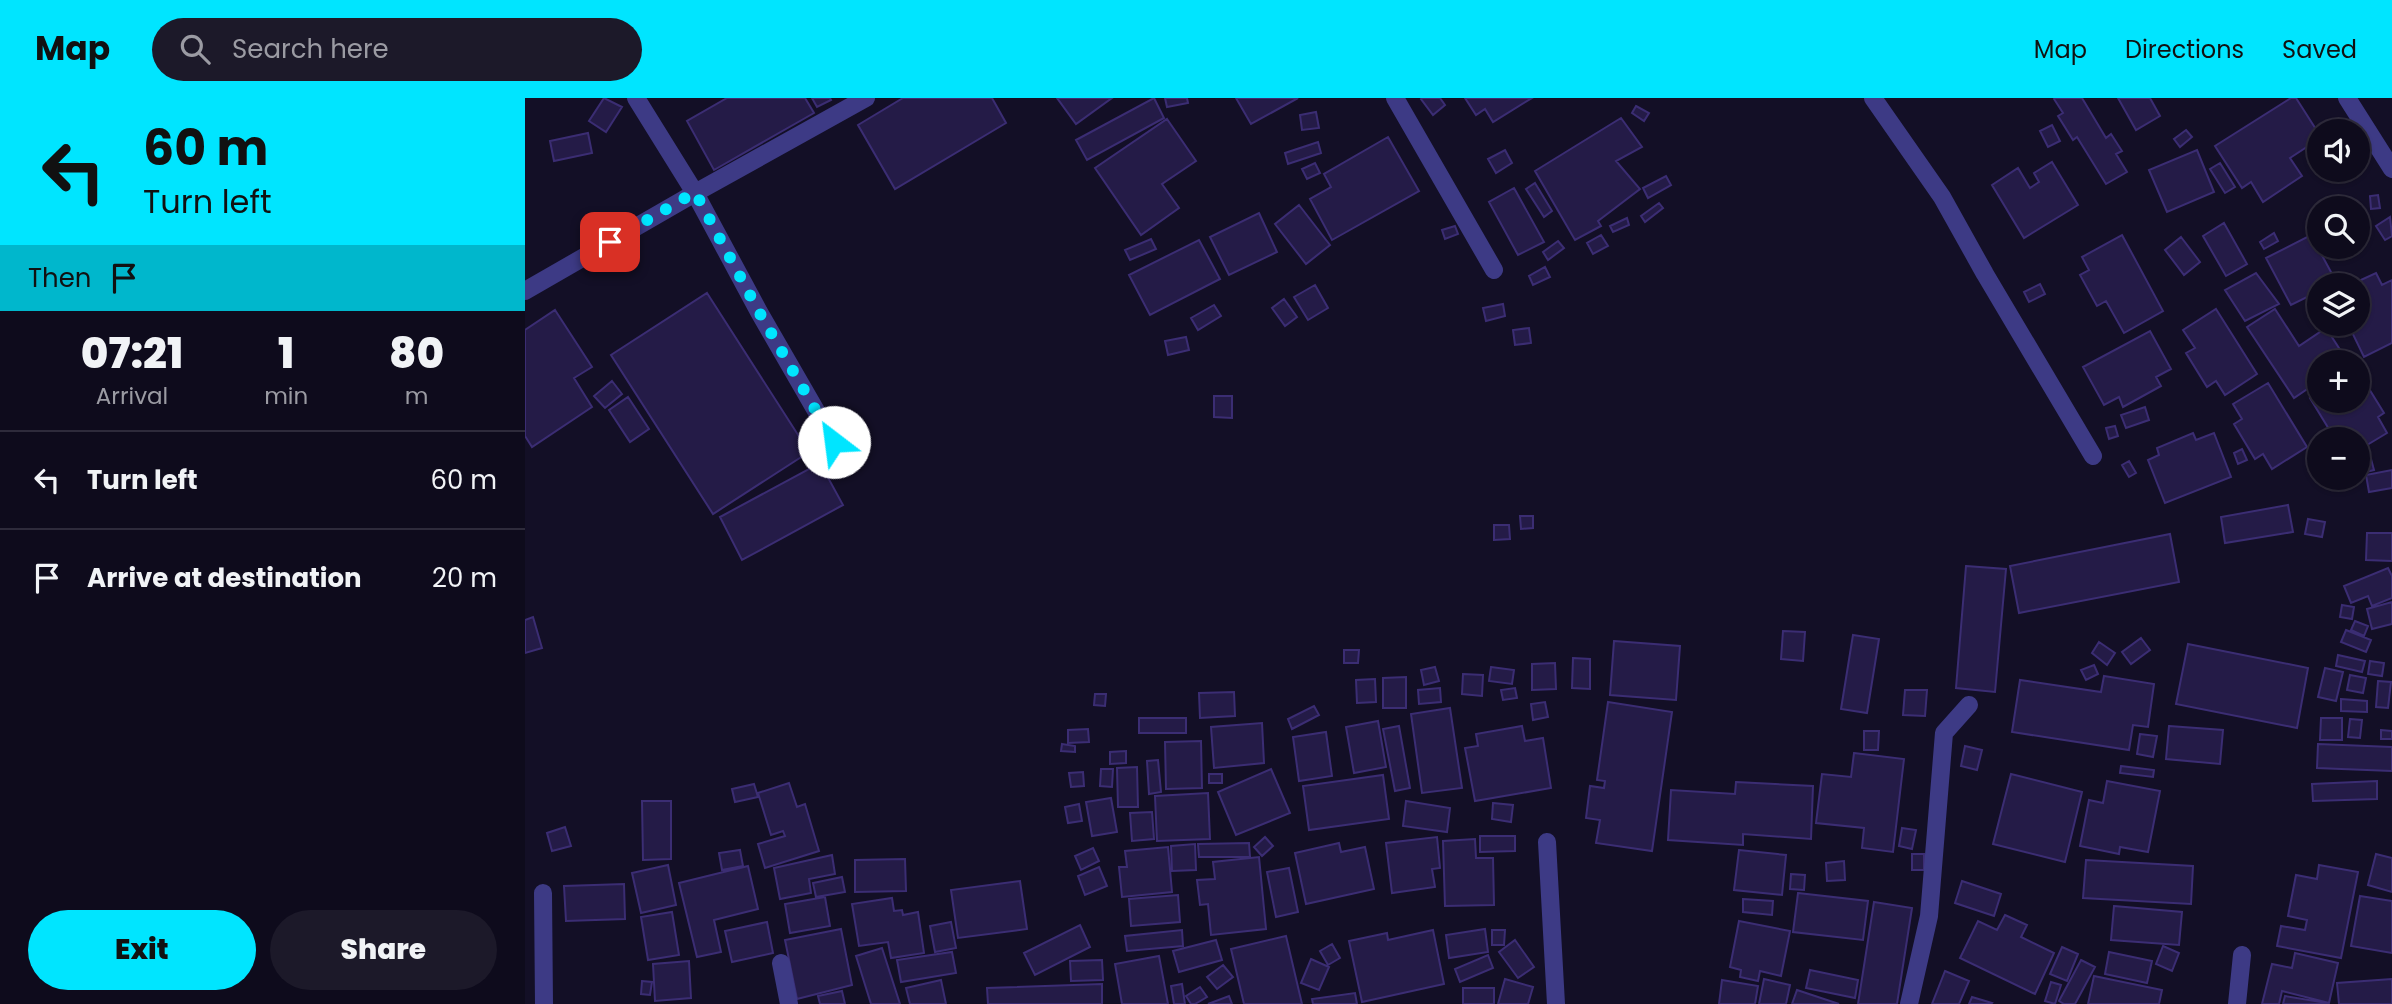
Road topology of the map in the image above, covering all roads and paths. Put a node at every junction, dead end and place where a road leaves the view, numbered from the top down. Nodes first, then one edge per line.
1 (636, 98) edge
2 (866, 98) edge
3 (1395, 98) edge
4 (1873, 98) edge
5 (2347, 98) edge
6 (2392, 169) edge
7 (695, 192) junction
8 (1494, 270) dead end
9 (525, 291) edge
10 (834, 442) dead end
11 (2093, 456) dead end
12 (1969, 705) dead end
13 (1547, 842) dead end
14 (543, 893) dead end
15 (2242, 954) dead end
16 (781, 963) dead end
17 (544, 1004) edge
18 (789, 1004) edge
19 (1556, 1004) edge
20 (1909, 1004) edge
21 (2237, 1004) edge

1 - 7 street
2 - 7 street
3 - 8 street
4 - 11 street
5 - 6 street
7 - 9 street
7 - 10 street
12 - 20 street
13 - 19 street
14 - 17 street
15 - 21 street
16 - 18 street

